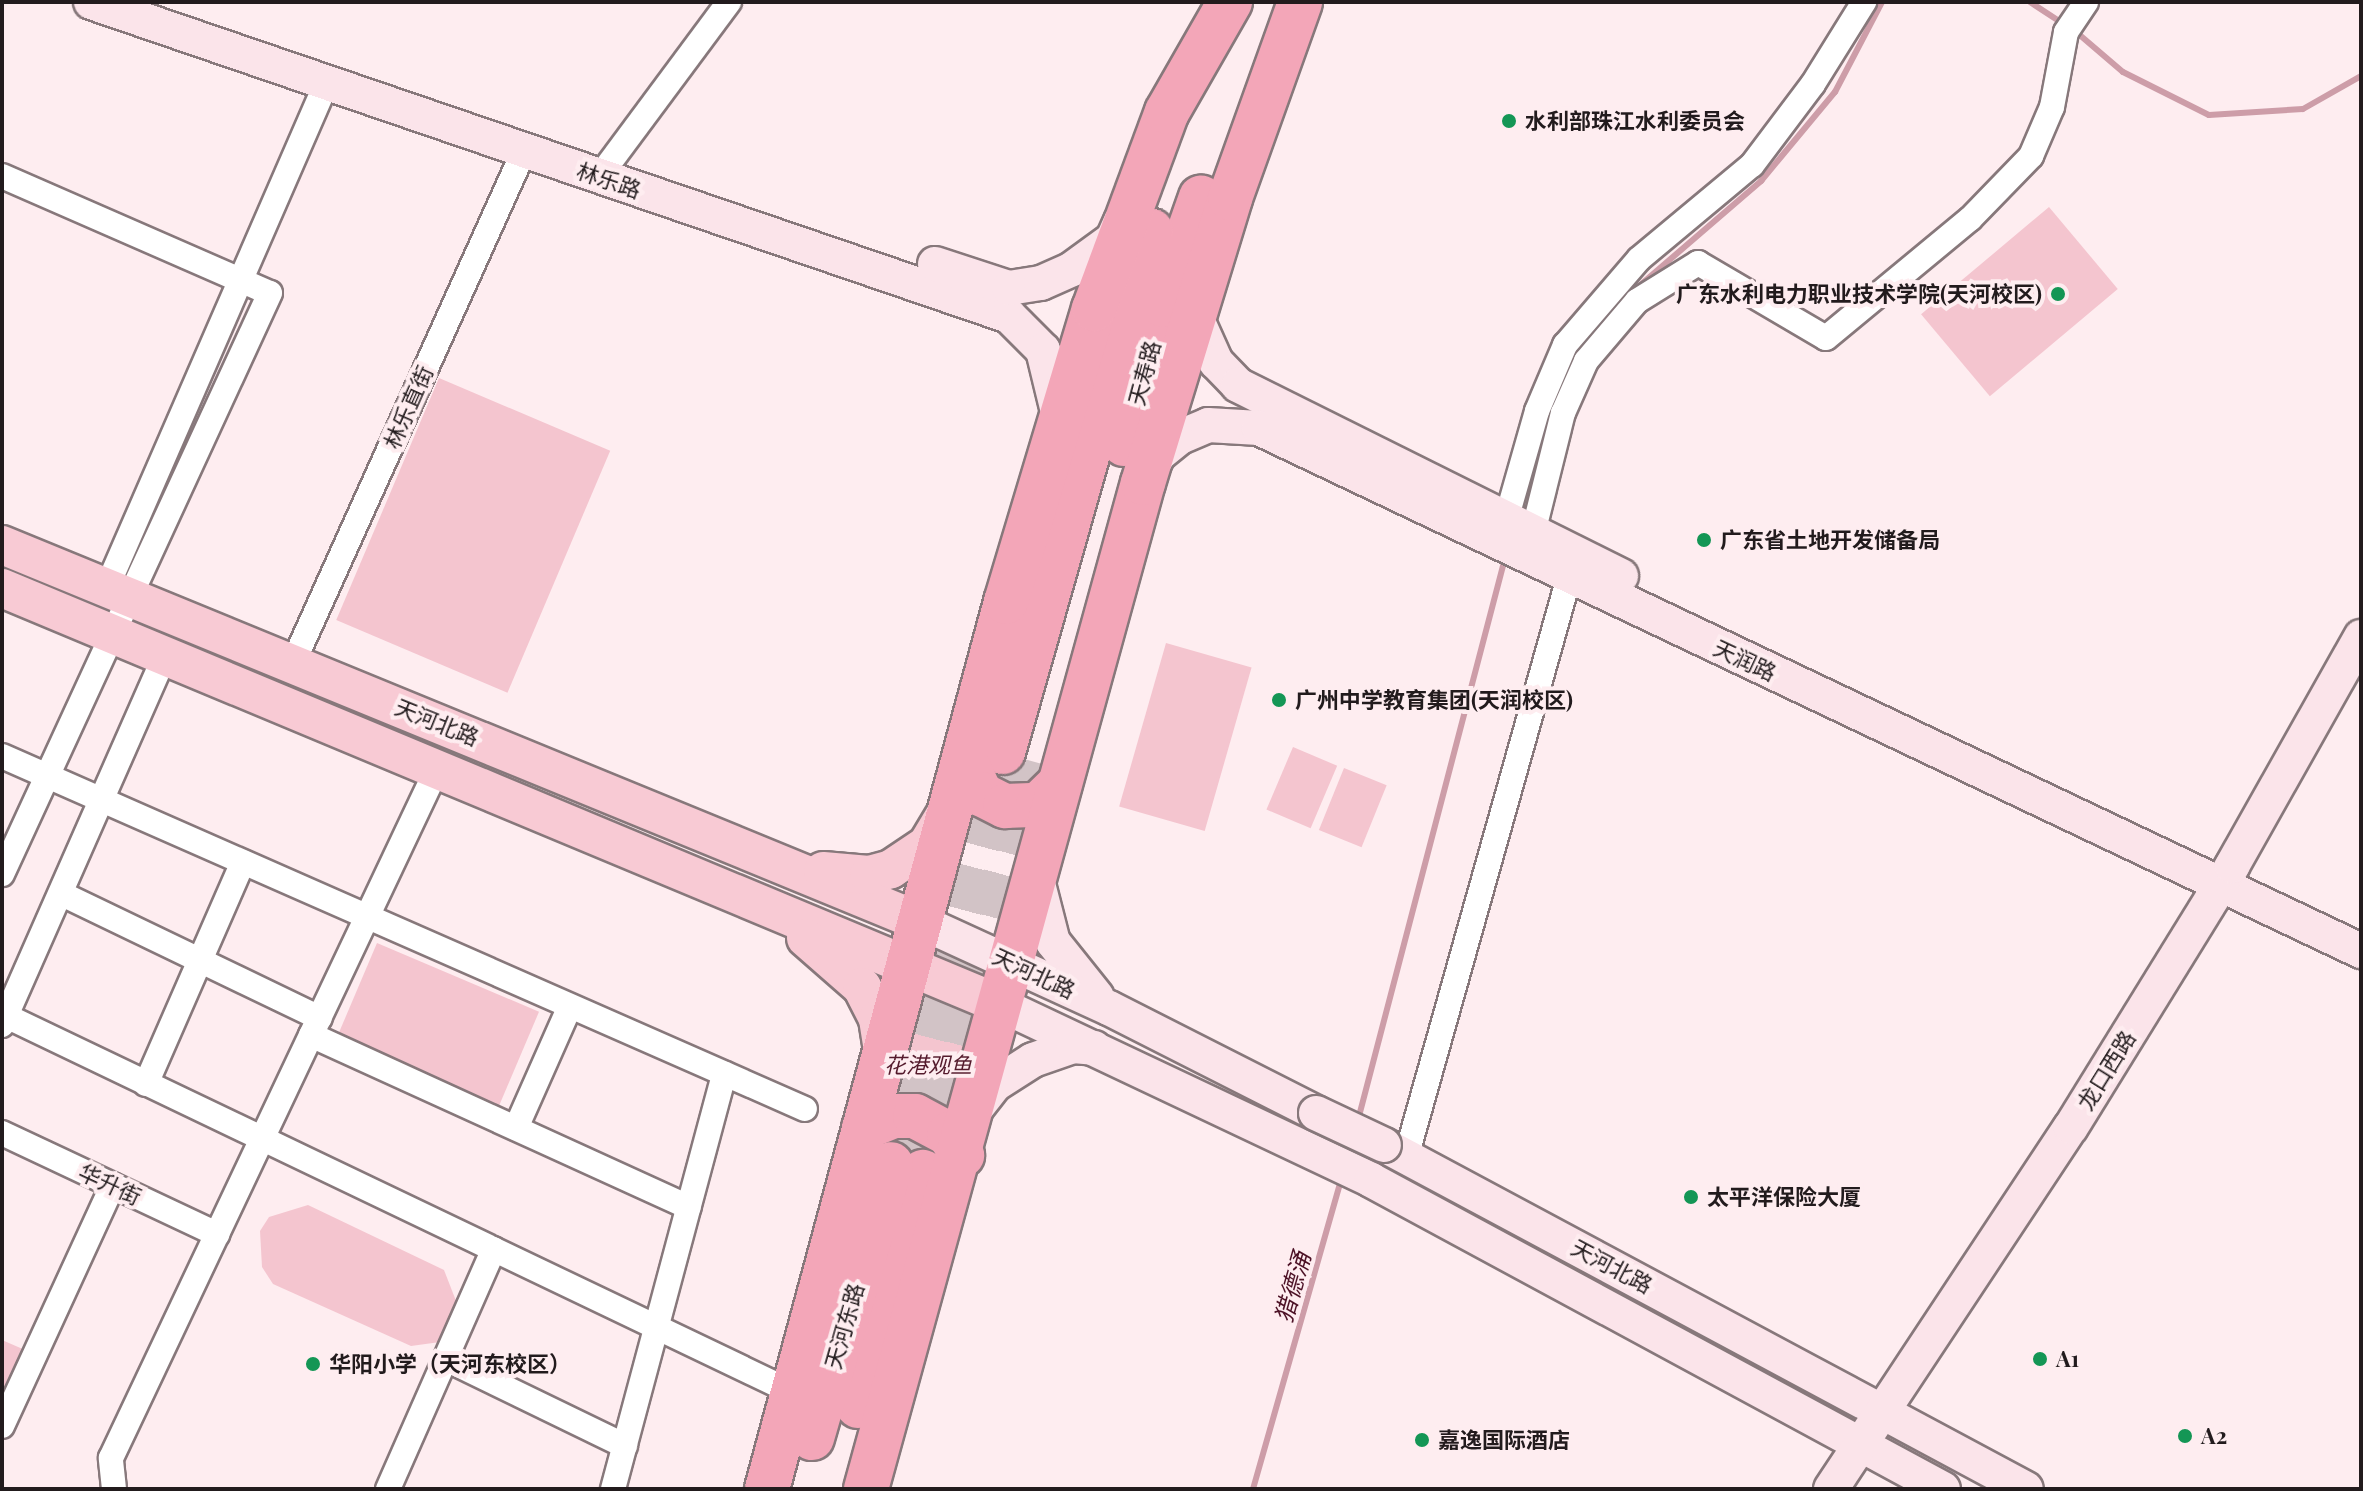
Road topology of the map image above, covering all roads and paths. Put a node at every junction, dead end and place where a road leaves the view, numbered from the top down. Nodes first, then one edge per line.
1 (91, 2) edge
2 (157, 2) edge
3 (729, 2) edge
4 (1230, 2) edge
5 (1243, 2) edge
6 (1299, 2) edge
7 (1864, 2) edge
8 (2086, 2) edge
9 (326, 84) junction
10 (524, 151) junction
11 (605, 167) junction
12 (2, 176) edge
13 (1133, 191) junction
14 (1194, 313) junction
15 (1061, 424) junction
16 (1143, 483) junction
17 (1516, 536) junction
18 (2, 545) edge
19 (1569, 577) junction
20 (107, 587) junction
21 (2, 588) edge
22 (2361, 637) edge
23 (165, 656) junction
24 (293, 663) junction
25 (2, 756) edge
26 (1016, 765) junction
27 (438, 767) junction
28 (103, 802) junction
29 (774, 859) junction
30 (243, 862) junction
31 (1035, 869) junction
32 (2, 874) edge
33 (2226, 876) junction
34 (62, 894) junction
35 (747, 899) junction
36 (368, 917) junction
37 (921, 922) junction
38 (2361, 930) edge
39 (2361, 951) edge
40 (201, 961) junction
41 (1009, 961) junction
42 (909, 967) junction
43 (997, 1003) junction
44 (570, 1006) junction
45 (1109, 1008) junction
46 (3, 1018) edge
47 (316, 1026) junction
48 (1104, 1050) junction
49 (884, 1059) junction
50 (724, 1074) junction
51 (146, 1084) junction
52 (805, 1109) dead end
53 (974, 1111) junction
54 (516, 1128) junction
55 (864, 1128) junction
56 (2, 1133) edge
57 (262, 1140) junction
58 (1395, 1151) junction
59 (925, 1164) junction
60 (113, 1185) junction
61 (689, 1207) junction
62 (217, 1234) junction
63 (494, 1249) junction
64 (657, 1329) junction
65 (446, 1359) junction
66 (794, 1393) junction
67 (1883, 1413) junction
68 (2, 1426) edge
69 (1864, 1442) junction
70 (625, 1446) junction
71 (111, 1458) junction
72 (97, 1489) edge
73 (114, 1489) edge
74 (388, 1489) edge
75 (613, 1489) edge
76 (767, 1489) edge
77 (798, 1489) edge
78 (835, 1489) edge
79 (866, 1489) edge
80 (1831, 1489) edge
81 (1943, 1489) edge
82 (2026, 1489) edge

1 - 9 street, 林乐路
2 - 11 street, 林乐路
3 - 11 street
4 - 13 highway
5 - 26 highway, 天寿路
6 - 14 highway
6 - 26 highway, 天寿路
7 - 17 street
8 - 17 street
9 - 10 street, 林乐路
9 - 20 street
10 - 11 street, 林乐路
10 - 24 street, 林乐直街
11 - 13 street, 林乐路
11 - 15 street, 林乐路
12 - 32 street
13 - 15 highway
14 - 16 highway
14 - 17 street, 天润路
15 - 26 highway
16 - 17 street, 天润路
16 - 26 highway
17 - 19 street, 天润路
17 - 33 street, 天润路
18 - 20 main road, 天河北路
19 - 33 street, 天润路
19 - 58 street
20 - 24 main road, 天河北路
21 - 23 main road, 天河北路
22 - 33 street, 龙口西路
23 - 27 main road, 天河北路
23 - 28 street
24 - 29 main road, 天河北路
25 - 28 street
26 - 29 main road
26 - 31 highway
26 - 37 highway
27 - 35 main road, 天河北路
27 - 36 street
28 - 30 street
28 - 34 street
29 - 37 main road, 天河北路
30 - 36 street
30 - 40 street
31 - 41 highway
31 - 45 street
33 - 38 street, 天润路
33 - 39 street, 天润路
33 - 67 street, 龙口西路
34 - 40 street
34 - 46 street
35 - 42 main road, 天河北路
35 - 49 main road
36 - 44 street
36 - 47 street
37 - 41 street, 天河北路
37 - 42 highway
40 - 47 street
40 - 51 street
41 - 43 highway
41 - 45 street, 天河北路
42 - 43 main road, 天河北路
42 - 49 highway
43 - 48 street, 天河北路
43 - 53 highway
44 - 50 street
44 - 54 street
45 - 58 street, 天河北路, bridge
46 - 51 street
47 - 54 street
47 - 57 street
48 - 53 street
48 - 69 street, 天河北路
49 - 55 highway
50 - 52 street
50 - 61 street
51 - 57 street
53 - 59 highway
54 - 61 street
55 - 59 highway
55 - 66 highway
56 - 60 street, 华升街
57 - 62 street
57 - 63 street
58 - 67 street, 天河北路
59 - 77 highway, 天河东路
59 - 78 highway, 天河东路
59 - 79 highway
60 - 62 street, 华升街
60 - 68 street
61 - 64 street
62 - 71 street
63 - 64 street
63 - 65 street
64 - 66 street
64 - 70 street
65 - 70 street
65 - 74 street
66 - 76 highway
67 - 69 street, 龙口西路
67 - 82 street, 天河北路
69 - 80 street, 龙口西路
69 - 81 street, 天河北路
70 - 75 street
71 - 72 street
71 - 73 street

